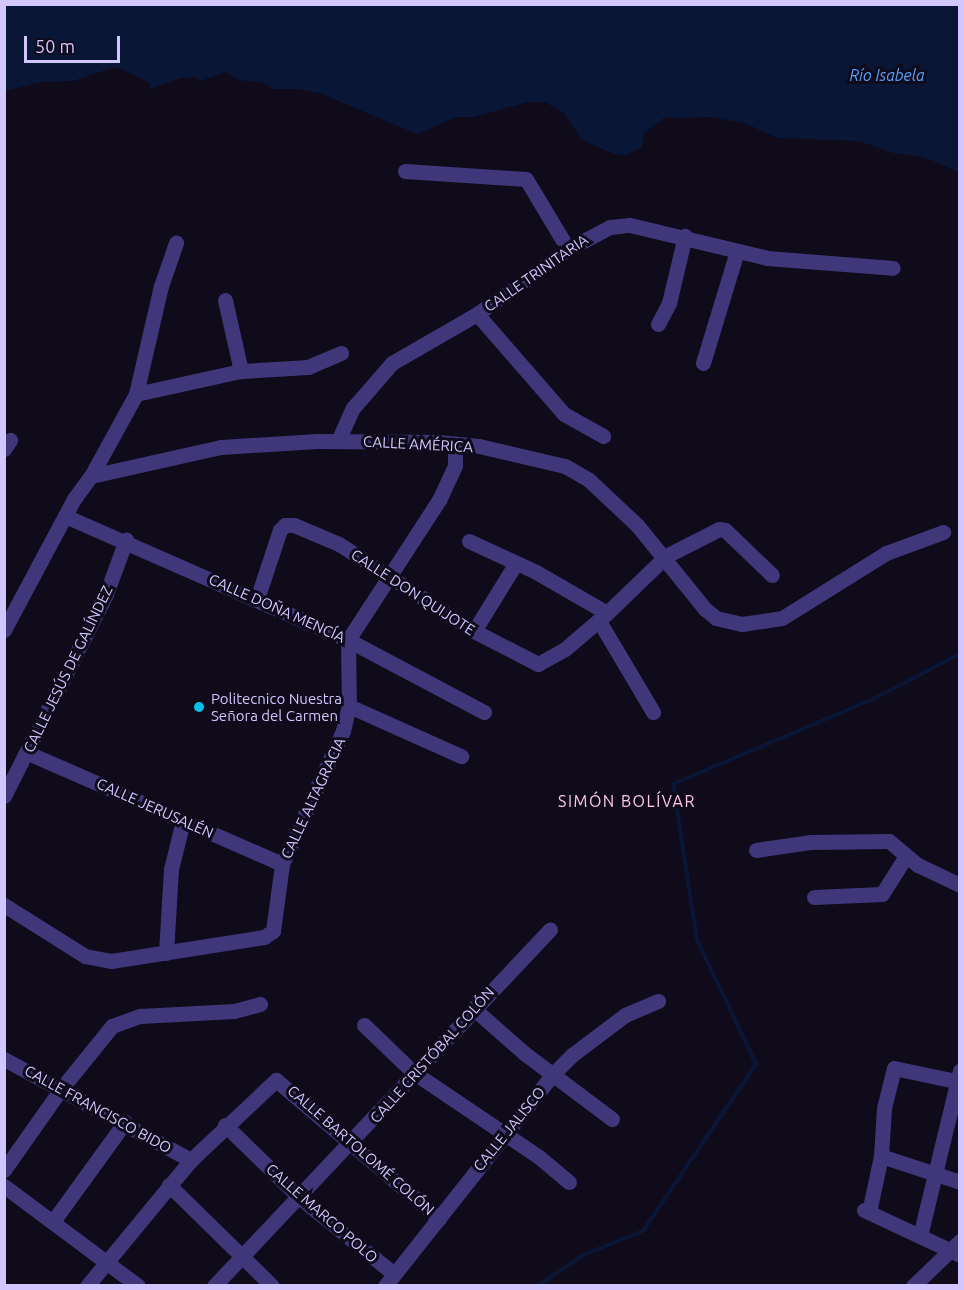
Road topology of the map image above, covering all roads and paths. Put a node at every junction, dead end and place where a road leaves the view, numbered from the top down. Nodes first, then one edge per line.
1 (405, 171) dead end
2 (685, 236) junction
3 (176, 243) dead end
4 (568, 249) junction
5 (736, 251) junction
6 (893, 267) dead end
7 (225, 300) dead end
8 (477, 314) junction
9 (658, 324) dead end
10 (341, 353) dead end
11 (703, 363) dead end
12 (241, 371) junction
13 (136, 394) junction
14 (603, 436) dead end
15 (338, 441) junction
16 (455, 444) junction
17 (91, 476) junction
18 (65, 516) junction
19 (943, 532) dead end
20 (126, 540) junction
21 (469, 541) dead end
22 (666, 556) junction
23 (516, 562) junction
24 (772, 576) dead end
25 (390, 579) junction
26 (4, 594) edge
27 (257, 599) junction
28 (19, 601) junction
29 (603, 617) junction
30 (4, 630) edge
31 (474, 631) junction
32 (348, 640) junction
33 (349, 706) junction
34 (484, 712) dead end
35 (653, 712) dead end
36 (28, 753) junction
37 (461, 756) dead end
38 (4, 796) edge
39 (183, 820) junction
40 (756, 850) dead end
41 (906, 856) junction
42 (282, 864) junction
43 (960, 885) edge
44 (814, 897) dead end
45 (4, 905) edge
46 (549, 929) dead end
47 (166, 953) junction
48 (658, 1000) dead end
49 (260, 1004) dead end
50 (473, 1008) junction
51 (364, 1025) dead end
52 (4, 1059) edge
53 (413, 1072) junction
54 (553, 1074) junction
55 (958, 1078) edge
56 (61, 1089) junction
57 (612, 1119) dead end
58 (125, 1122) junction
59 (225, 1125) junction
60 (504, 1133) junction
61 (350, 1145) junction
62 (881, 1156) junction
63 (191, 1160) junction
64 (4, 1170) edge
65 (934, 1172) junction
66 (569, 1182) dead end
67 (960, 1182) edge
68 (168, 1185) junction
69 (4, 1186) edge
70 (299, 1197) junction
71 (439, 1218) junction
72 (54, 1220) junction
73 (920, 1236) junction
74 (957, 1249) edge
75 (242, 1257) junction
76 (104, 1260) junction
77 (389, 1280) edge
78 (87, 1286) edge
79 (138, 1286) edge
80 (214, 1286) edge
81 (272, 1286) edge
82 (913, 1286) edge

1 - 4 street
2 - 4 street, CALLE TRINITARIA
2 - 5 street, CALLE TRINITARIA
2 - 9 street
3 - 13 street
4 - 8 street, CALLE TRINITARIA
5 - 6 street, CALLE TRINITARIA
5 - 11 street
7 - 12 street
8 - 14 street
8 - 15 street, CALLE TRINITARIA
10 - 12 street
12 - 13 street
13 - 17 street
15 - 16 street, CALLE AMÉRICA
15 - 17 street, CALLE AMÉRICA
16 - 22 street, CALLE AMÉRICA
16 - 25 street
17 - 18 street
18 - 20 street, CALLE DOÑA MENCÍA
18 - 28 street
19 - 22 street, CALLE AMÉRICA
20 - 27 street, CALLE DOÑA MENCÍA
20 - 36 street, CALLE JESÚS DE GALÍNDEZ
21 - 23 street
22 - 24 street
22 - 29 street
23 - 29 street
23 - 31 street
25 - 27 street, CALLE DON QUIJOTE
25 - 31 street, CALLE DON QUIJOTE
25 - 32 street
26 - 28 street
27 - 32 street, CALLE DOÑA MENCÍA
28 - 30 street
29 - 31 street, CALLE DON QUIJOTE
29 - 35 street
32 - 33 street, CALLE ALTAGRACIA
32 - 34 street, CALLE DOÑA MENCÍA
33 - 37 street
33 - 42 street, CALLE ALTAGRACIA
36 - 38 street, CALLE JESÚS DE GALÍNDEZ
36 - 39 street, CALLE JERUSALÉN
39 - 42 street, CALLE JERUSALÉN
39 - 47 street
40 - 41 street
41 - 43 street
41 - 44 street
42 - 47 street, CALLE ALTAGRACIA
45 - 47 street, CALLE ALTAGRACIA
46 - 50 street, CALLE CRISTÓBAL COLÓN
48 - 54 street, CALLE JALISCO
49 - 56 street
50 - 53 street, CALLE CRISTÓBAL COLÓN
50 - 54 street
51 - 53 street
52 - 56 street, CALLE FRANCISCO BIDO
53 - 60 street
53 - 61 street, CALLE CRISTÓBAL COLÓN
54 - 57 street
54 - 60 street, CALLE JALISCO
55 - 62 street
55 - 65 street
56 - 58 street, CALLE FRANCISCO BIDO
56 - 64 street
58 - 63 street, CALLE FRANCISCO BIDO
58 - 72 street
59 - 61 street, CALLE BARTOLOMÉ COLÓN
59 - 63 street, CALLE BARTOLOMÉ COLÓN
59 - 70 street, CALLE MARCO POLO
60 - 66 street
60 - 71 street, CALLE JALISCO
61 - 70 street, CALLE CRISTÓBAL COLÓN
61 - 71 street, CALLE BARTOLOMÉ COLÓN
62 - 65 street
62 - 73 street
63 - 68 street, CALLE BARTOLOMÉ COLÓN
65 - 67 street
65 - 73 street
68 - 75 street
68 - 76 street, CALLE BARTOLOMÉ COLÓN
69 - 72 street
70 - 75 street, CALLE CRISTÓBAL COLÓN
70 - 77 street, CALLE MARCO POLO
71 - 77 street, CALLE JALISCO
72 - 76 street
73 - 74 street
74 - 82 street
75 - 80 street, CALLE CRISTÓBAL COLÓN
75 - 81 street
76 - 78 street, CALLE BARTOLOMÉ COLÓN
76 - 79 street

